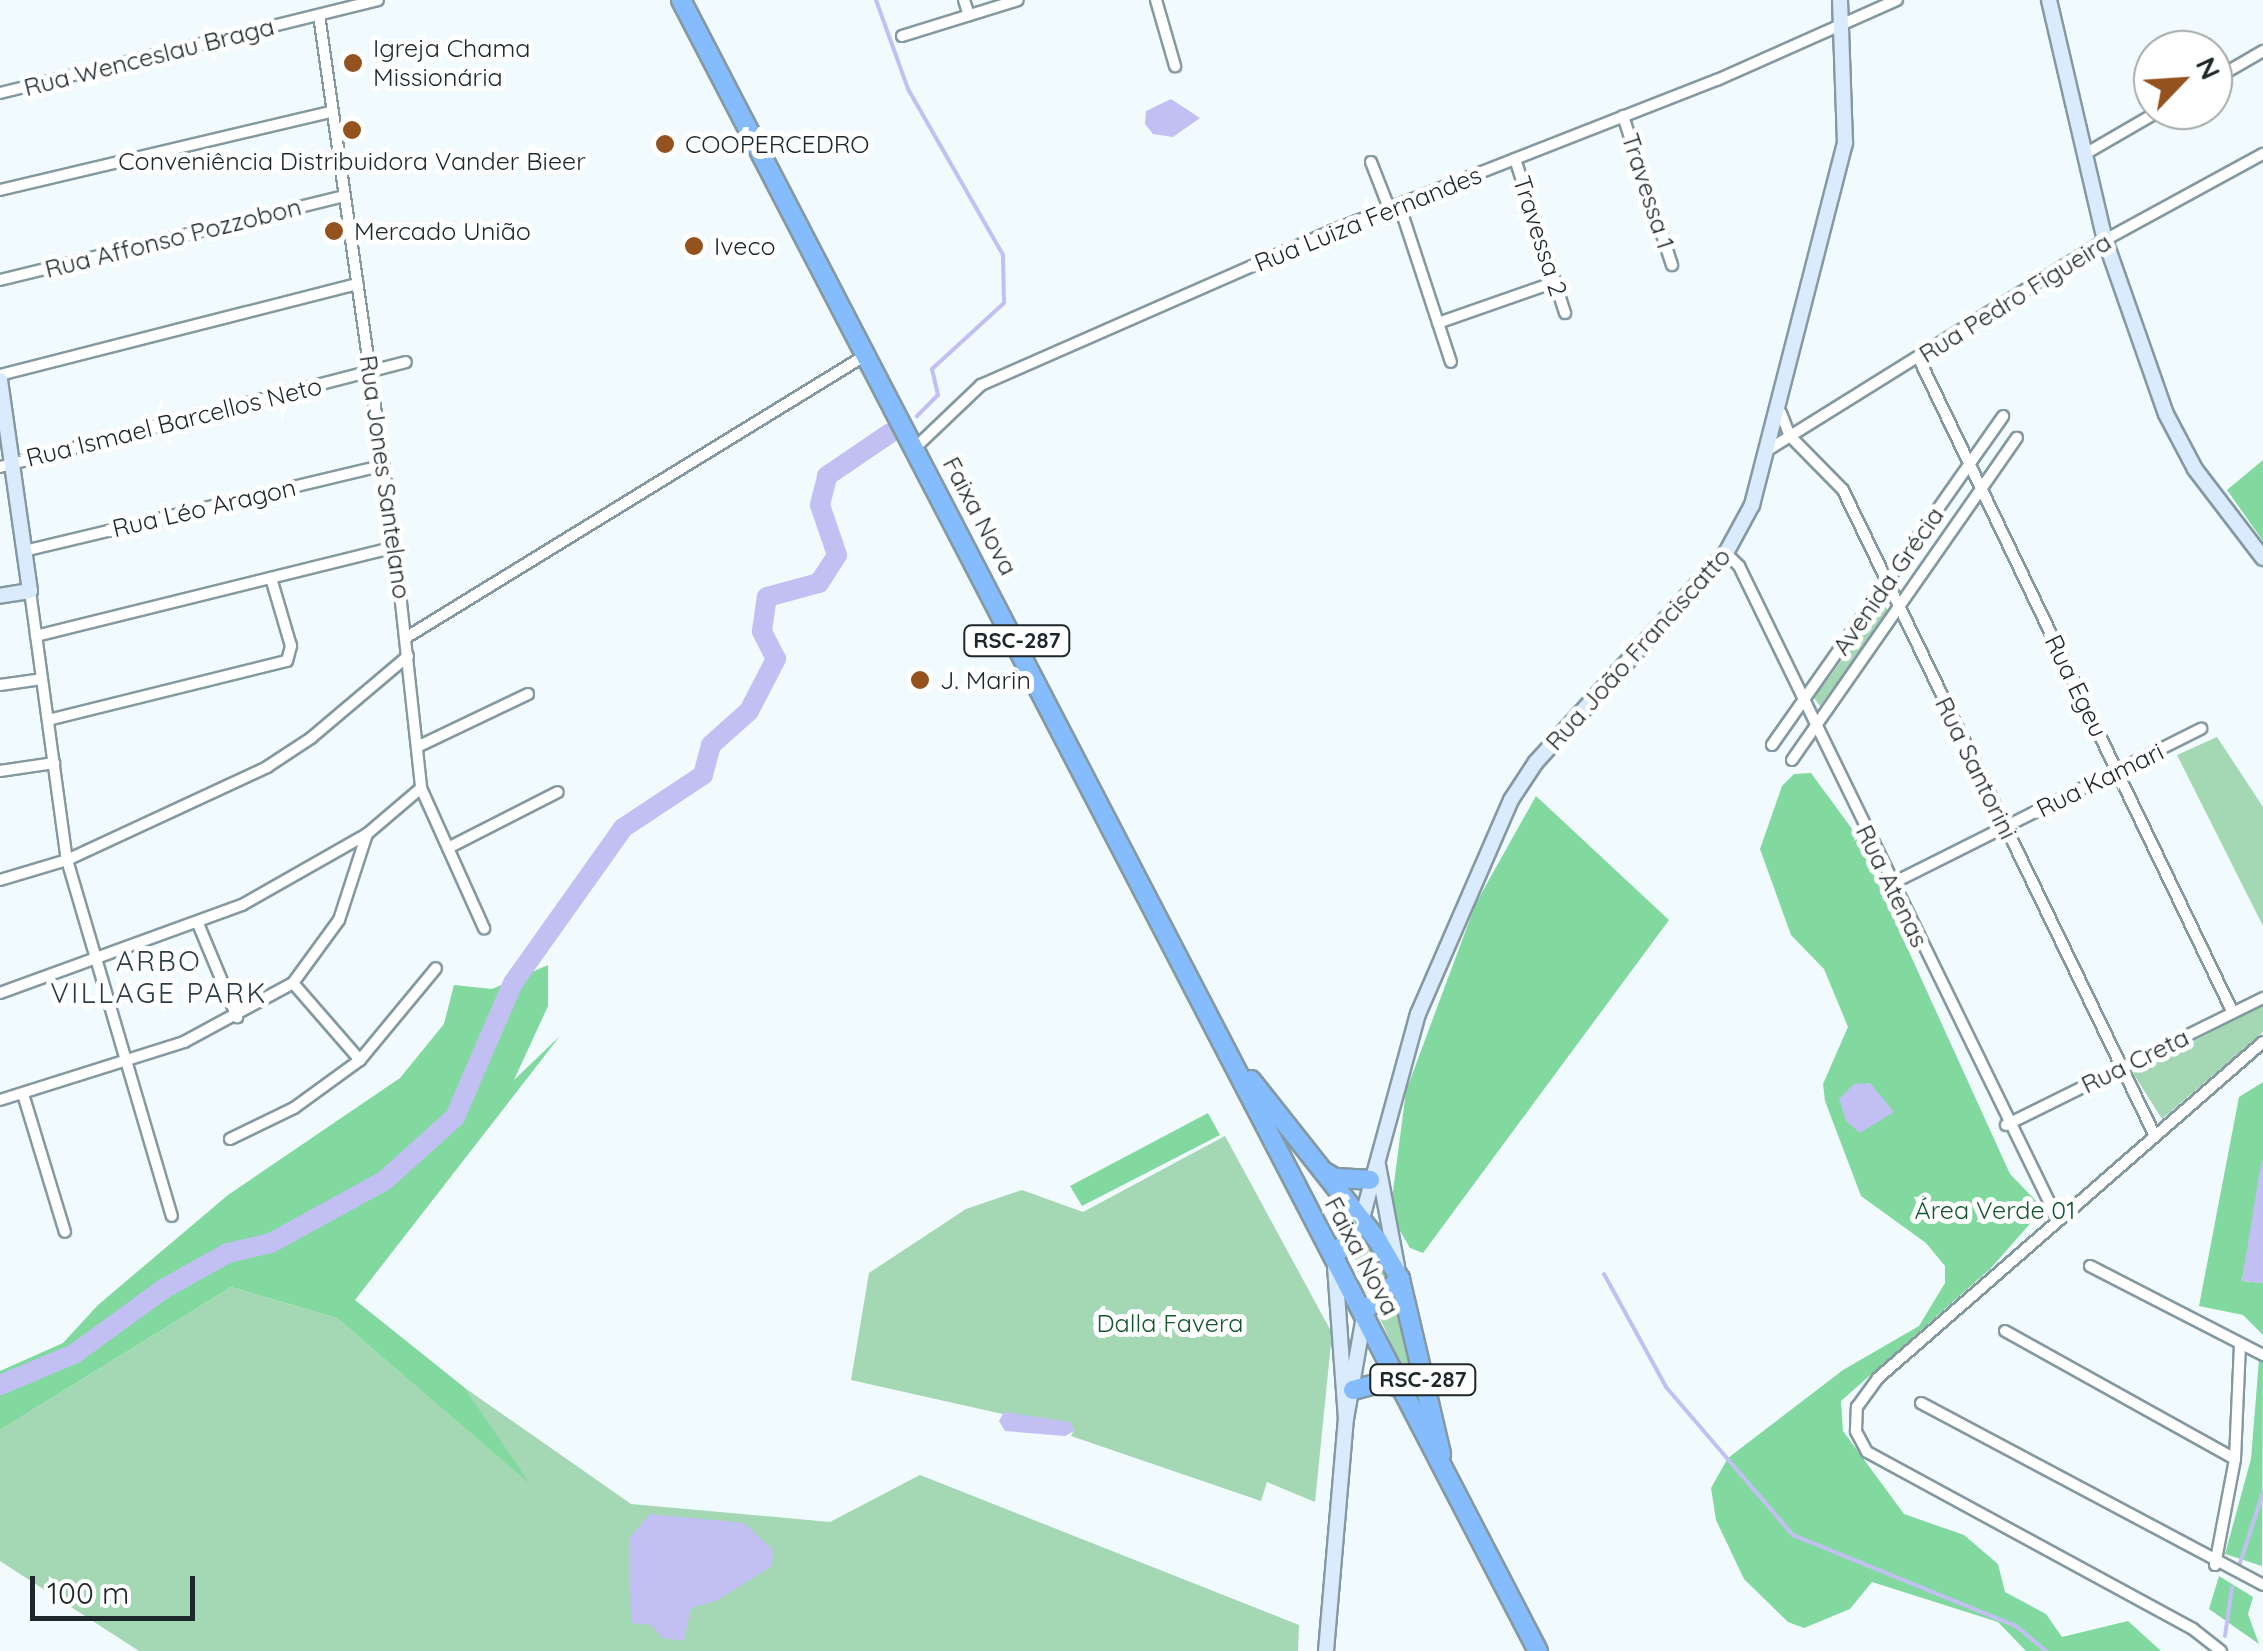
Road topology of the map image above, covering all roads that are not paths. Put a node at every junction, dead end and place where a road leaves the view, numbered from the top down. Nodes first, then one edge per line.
1 (378, 0) edge
2 (681, 0) edge
3 (964, 0) edge
4 (1018, 0) edge
5 (1156, 0) edge
6 (1840, 0) edge
7 (1897, 0) edge
8 (2049, 0) edge
9 (320, 15) junction
10 (969, 15) junction
11 (1841, 26) junction
12 (902, 36) dead end
13 (2263, 51) edge
14 (1175, 66) dead end
15 (2233, 68) edge
16 (0, 93) edge
17 (333, 110) junction
18 (1623, 116) junction
19 (2133, 126) edge
20 (2085, 154) junction
21 (2263, 154) edge
22 (1515, 159) junction
23 (1371, 162) dead end
24 (0, 190) edge
25 (345, 196) junction
26 (1394, 206) junction
27 (2105, 240) junction
28 (1672, 264) dead end
29 (0, 280) edge
30 (1555, 282) junction
31 (358, 284) junction
32 (1565, 313) dead end
33 (1438, 323) junction
34 (866, 354) junction
35 (1919, 359) junction
36 (406, 362) dead end
37 (1451, 362) dead end
38 (370, 372) junction
39 (0, 378) edge
40 (1780, 413) junction
41 (2003, 416) dead end
42 (1790, 436) junction
43 (2018, 438) dead end
44 (916, 447) junction
45 (1770, 448) junction
46 (1970, 464) junction
47 (384, 465) junction
48 (6, 466) edge
49 (1982, 490) junction
50 (395, 548) junction
51 (24, 551) junction
52 (1726, 552) junction
53 (2263, 558) edge
54 (271, 578) junction
55 (1887, 582) junction
56 (30, 591) junction
57 (0, 596) edge
58 (1900, 608) junction
59 (36, 636) junction
60 (406, 637) junction
61 (408, 656) junction
62 (42, 679) junction
63 (0, 685) edge
64 (528, 694) dead end
65 (1803, 700) junction
66 (48, 720) junction
67 (1816, 726) junction
68 (2201, 729) dead end
69 (1772, 745) dead end
70 (417, 747) junction
71 (1792, 760) dead end
72 (54, 763) junction
73 (0, 771) edge
74 (2117, 771) junction
75 (422, 788) junction
76 (558, 792) dead end
77 (2004, 827) junction
78 (368, 834) junction
79 (448, 848) junction
80 (68, 860) junction
81 (0, 880) edge
82 (1891, 884) junction
83 (198, 926) junction
84 (484, 928) dead end
85 (98, 962) junction
86 (436, 968) dead end
87 (292, 984) junction
88 (0, 993) edge
89 (2263, 998) edge
90 (2233, 1013) junction
91 (237, 1017) junction
92 (2263, 1042) edge
93 (1234, 1055) junction
94 (360, 1060) junction
95 (129, 1062) junction
96 (2120, 1069) junction
97 (24, 1094) junction
98 (0, 1100) edge
99 (2006, 1124) junction
100 (2155, 1136) junction
101 (230, 1139) dead end
102 (1378, 1160) junction
103 (1315, 1166) junction
104 (1370, 1180) junction
105 (172, 1216) dead end
106 (2058, 1220) junction
107 (1361, 1222) junction
108 (65, 1232) dead end
109 (1335, 1256) junction
110 (2090, 1266) dead end
111 (1400, 1279) junction
112 (1365, 1310) junction
113 (2005, 1331) dead end
114 (2240, 1346) junction
115 (2262, 1355) edge
116 (2240, 1370) junction
117 (1402, 1388) junction
118 (1354, 1390) junction
119 (1921, 1402) dead end
120 (1346, 1419) junction
121 (2235, 1459) junction
122 (1448, 1480) junction
123 (2215, 1565) junction
124 (2263, 1585) edge
125 (1326, 1651) edge
126 (1538, 1651) edge
127 (2221, 1651) edge

1 - 9 street, Rua Wenceslau Braga
2 - 34 highway, Faixa Nova / RSC-287
3 - 10 street
4 - 10 street
5 - 14 street
6 - 11 street, Rua João Franciscatto
7 - 11 street, Rua Luiza Fernandes
8 - 20 street
9 - 16 street, Rua Wenceslau Braga
9 - 17 street, Rua Jones Santelano
10 - 12 street
11 - 18 street, Rua Luiza Fernandes
11 - 40 street, Rua João Franciscatto
13 - 15 street
17 - 24 street
17 - 25 street, Rua Jones Santelano
18 - 22 street, Rua Luiza Fernandes
18 - 28 street, Travessa 1
19 - 20 street
20 - 27 street
21 - 27 street, Rua Pedro Figueira
22 - 26 street, Rua Luiza Fernandes
22 - 30 street, Travessa 2
23 - 26 street
25 - 29 street, Rua Affonso Pozzobon
25 - 31 street, Rua Jones Santelano
26 - 33 street
26 - 44 street, Rua Luiza Fernandes
27 - 35 street, Rua Pedro Figueira
27 - 53 street
30 - 32 street, Travessa 2
30 - 33 street
31 - 38 street, Rua Jones Santelano
31 - 39 street
33 - 37 street
34 - 44 highway, Faixa Nova / RSC-287
34 - 60 street
35 - 42 street, Rua Pedro Figueira
35 - 46 street, Rua Egeu
36 - 38 street, Rua Ismael Barcellos Neto
38 - 47 street, Rua Jones Santelano
38 - 48 street, Rua Ismael Barcellos Neto
39 - 48 street
40 - 42 street, Rua Santorini
40 - 45 street, Rua João Franciscatto
41 - 46 street, Avenida Grécia
42 - 45 street, Rua Pedro Figueira
42 - 55 street, Rua Santorini
43 - 49 street, Avenida Grécia
44 - 93 highway, Faixa Nova / RSC-287
45 - 52 street, Rua João Franciscatto
46 - 49 street, Rua Egeu
46 - 55 street, Avenida Grécia
47 - 50 street, Rua Jones Santelano
47 - 51 street, Rua Léo Aragon
48 - 51 street
49 - 58 street, Avenida Grécia
49 - 74 street, Rua Egeu
50 - 54 street
50 - 60 street, Rua Jones Santelano
51 - 56 street
52 - 65 street, Rua Atenas
52 - 102 street, Rua João Franciscatto
54 - 59 street
54 - 66 street
55 - 58 street, Rua Santorini
55 - 65 street, Avenida Grécia
56 - 57 street
56 - 59 street
58 - 67 street, Avenida Grécia
58 - 77 street, Rua Santorini
59 - 62 street
60 - 61 street, Rua Jones Santelano
61 - 70 street, Rua Jones Santelano
61 - 80 street
62 - 63 street
62 - 66 street
64 - 70 street
65 - 67 street, Rua Atenas
65 - 69 street, Avenida Grécia
66 - 72 street
67 - 71 street, Avenida Grécia
67 - 82 street, Rua Atenas
68 - 74 street, Rua Kamari
70 - 75 street, Rua Jones Santelano
72 - 73 street
72 - 80 street
74 - 77 street, Rua Kamari
74 - 90 street, Rua Egeu
75 - 78 street
75 - 79 street, Rua Jones Santelano
76 - 79 street
77 - 82 street, Rua Kamari
77 - 96 street, Rua Santorini
78 - 83 street
78 - 87 street
79 - 84 street, Rua Jones Santelano
80 - 81 street
80 - 85 street
82 - 99 street, Rua Atenas
83 - 85 street
83 - 91 street
85 - 88 street
85 - 95 street
86 - 94 street
87 - 91 street
87 - 94 street
89 - 90 street, Rua Creta
90 - 96 street, Rua Creta
91 - 95 street
92 - 100 street
93 - 103 highway, Faixa Nova / RSC-287
93 - 109 highway, Faixa Nova / RSC-287
94 - 101 street
95 - 97 street
95 - 105 street
96 - 99 street, Rua Creta
96 - 100 street, Rua Santorini
97 - 98 street
97 - 108 street
99 - 106 street, Rua Atenas
100 - 106 street
102 - 104 street, Rua João Franciscatto
102 - 111 street, Rua João Franciscatto
103 - 104 highway
103 - 107 highway, Faixa Nova / RSC-287
104 - 107 street, Rua João Franciscatto
106 - 127 street
107 - 109 highway
107 - 111 highway, Faixa Nova / RSC-287
109 - 112 highway, Faixa Nova / RSC-287
109 - 120 street
110 - 114 street
111 - 112 highway
111 - 122 highway, Faixa Nova / RSC-287
112 - 117 highway, Faixa Nova / RSC-287
112 - 118 street
113 - 121 street
114 - 115 street
114 - 116 street
115 - 116 street
116 - 121 street
117 - 118 highway
117 - 122 highway, Faixa Nova / RSC-287
118 - 120 street
119 - 123 street
120 - 125 street
121 - 123 street
122 - 126 highway, Faixa Nova / RSC-287
123 - 124 street

